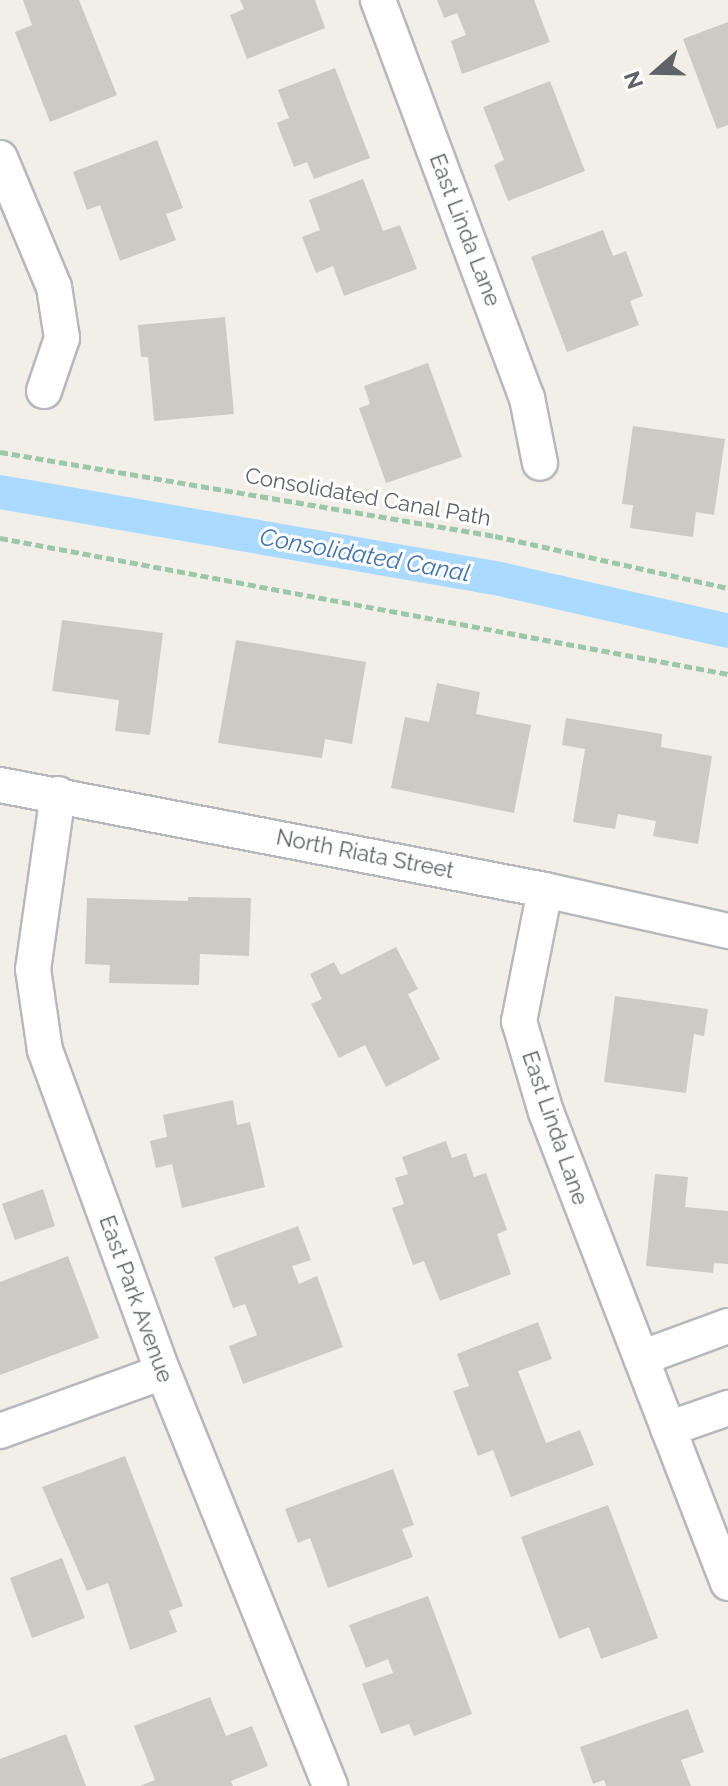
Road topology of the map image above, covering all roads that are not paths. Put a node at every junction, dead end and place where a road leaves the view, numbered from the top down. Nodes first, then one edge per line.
1 (378, 0) edge
2 (0, 158) edge
3 (44, 391) dead end
4 (540, 463) dead end
5 (0, 785) edge
6 (58, 794) junction
7 (545, 890) junction
8 (728, 931) edge
9 (728, 1326) edge
10 (641, 1358) junction
11 (163, 1372) junction
12 (728, 1408) edge
13 (668, 1429) junction
14 (0, 1431) edge
15 (728, 1583) edge
16 (330, 1786) edge

1 - 4 street, East Linda Lane
2 - 3 street
5 - 6 street, North Riata Street
6 - 7 street, North Riata Street
6 - 11 street, East Park Avenue
7 - 8 street, North Riata Street
7 - 10 street, East Linda Lane
9 - 10 street
10 - 13 street, East Linda Lane
11 - 14 street
11 - 16 street, East Park Avenue
12 - 13 street
13 - 15 street, East Linda Lane

